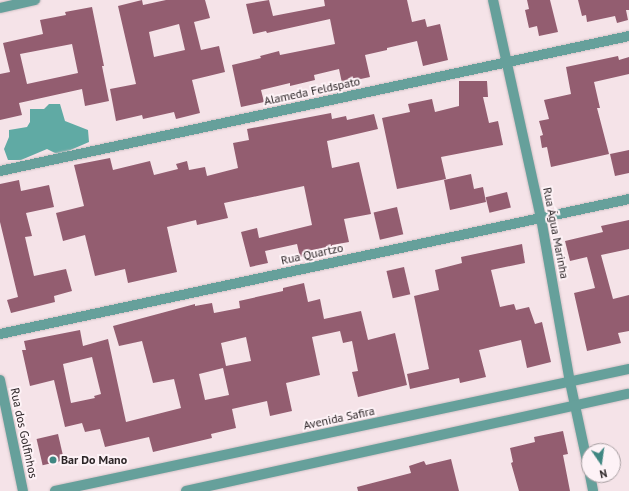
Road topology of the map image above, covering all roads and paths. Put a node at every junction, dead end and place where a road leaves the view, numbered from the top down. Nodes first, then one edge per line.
1 (35, 0) edge
2 (493, 0) edge
3 (0, 8) edge
4 (629, 36) edge
5 (507, 62) junction
6 (0, 172) edge
7 (629, 199) edge
8 (540, 218) junction
9 (0, 334) edge
10 (629, 369) edge
11 (0, 380) edge
12 (570, 382) junction
13 (629, 394) edge
14 (576, 406) junction
15 (583, 443) edge
16 (23, 491) edge
17 (55, 491) edge
18 (186, 491) edge

1 - 3 street
2 - 5 street, Rua Água Marinha
4 - 5 street, Alameda Feldspato
5 - 6 street, Alameda Feldspato
5 - 8 street, Rua Água Marinha
7 - 8 street, Rua Quartzo
8 - 9 street, Rua Quartzo
8 - 12 street, Rua Água Marinha
10 - 12 street, Avenida Safira
11 - 16 street, Rua dos Golfinhos
12 - 14 street, Rua Água Marinha
12 - 17 street, Avenida Safira
13 - 14 street
14 - 15 street, Rua Água Marinha
14 - 18 street

